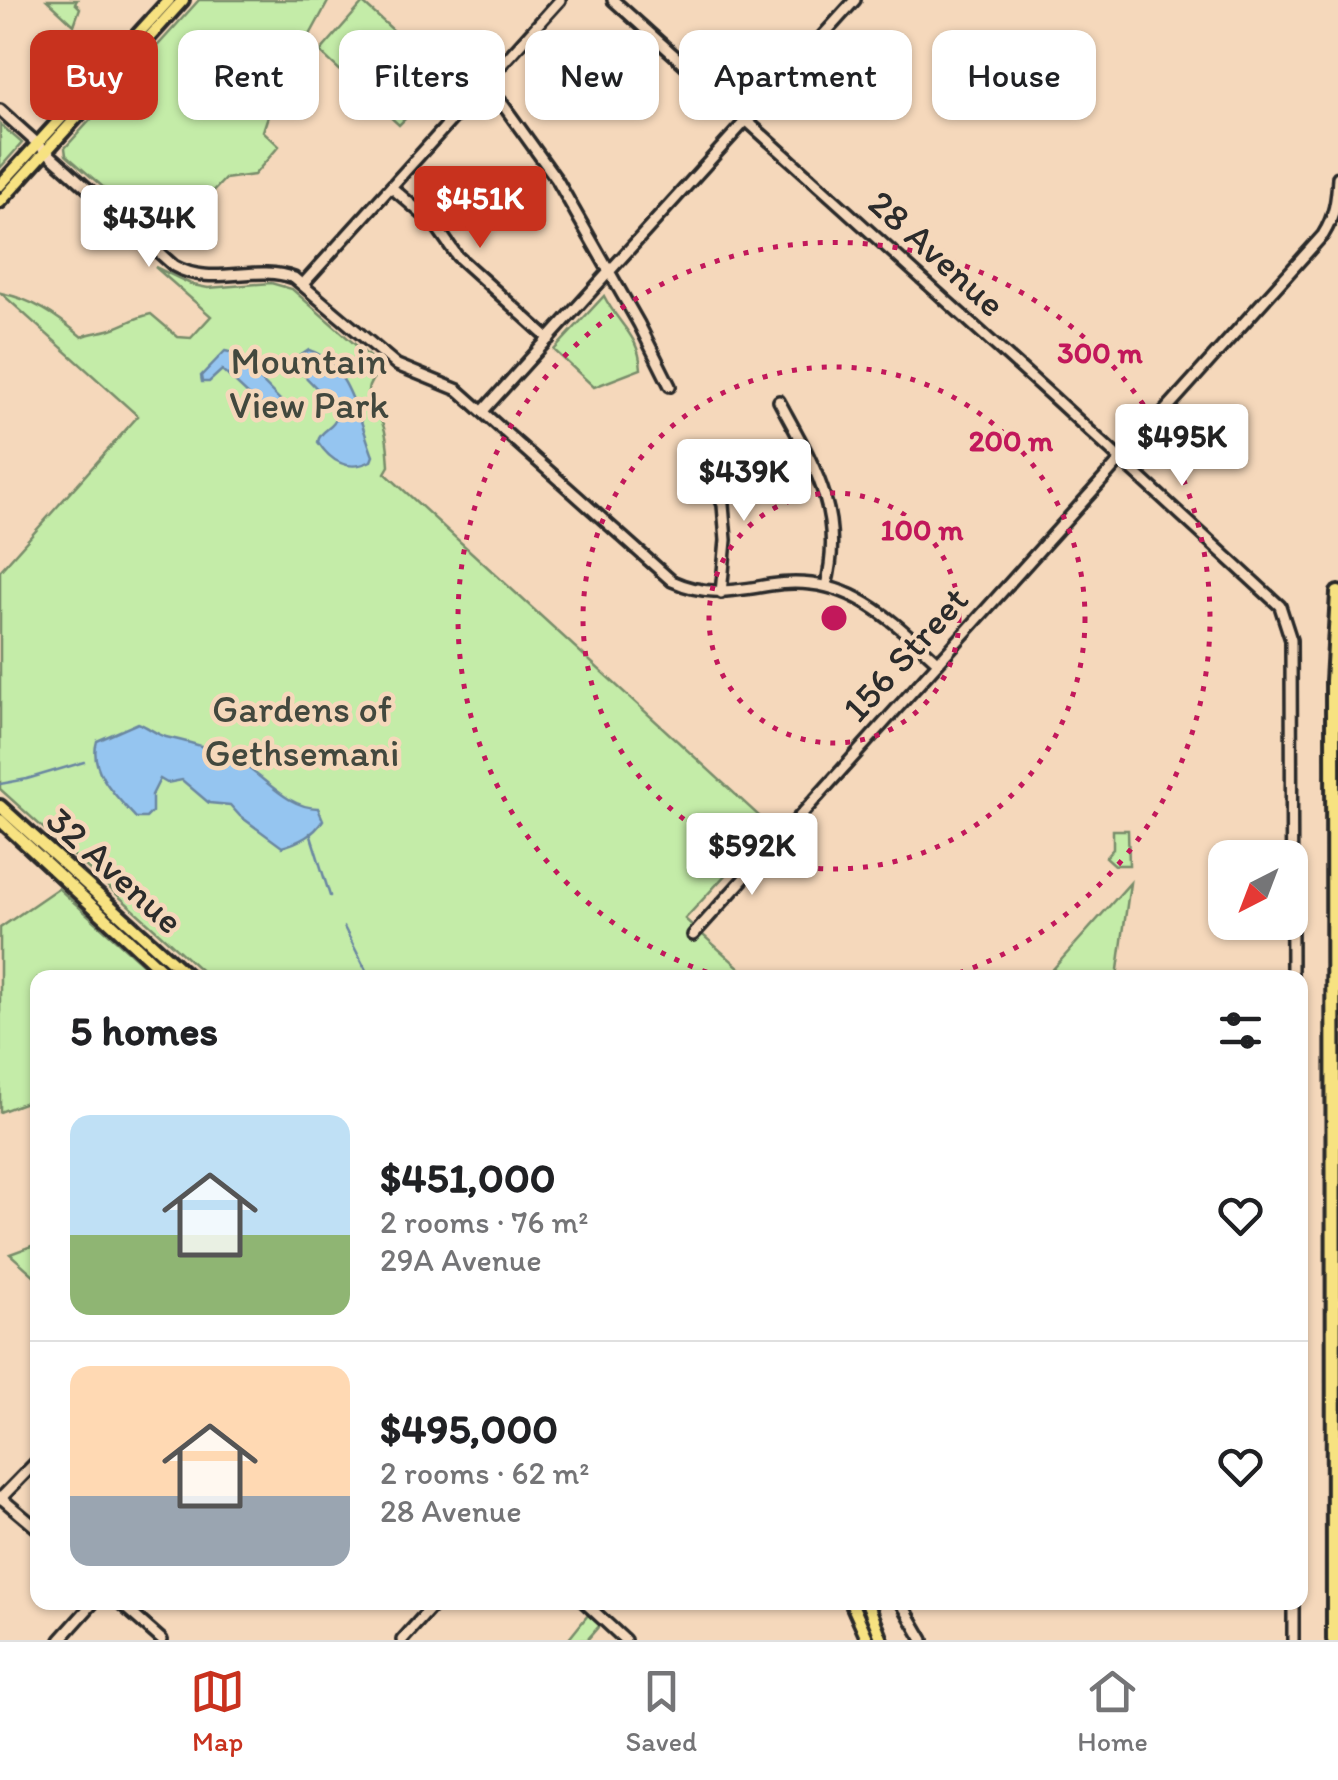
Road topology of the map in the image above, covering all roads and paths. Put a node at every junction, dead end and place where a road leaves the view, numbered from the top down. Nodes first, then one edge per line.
1 (169, 0) edge
2 (183, 0) edge
3 (560, 0) edge
4 (613, 0) edge
5 (856, 0) edge
6 (505, 60) edge
7 (505, 107) edge
8 (0, 110) edge
9 (451, 120) edge
10 (746, 121) junction
11 (36, 143) junction
12 (46, 152) junction
13 (1338, 177) edge
14 (0, 185) edge
15 (392, 187) junction
16 (0, 202) edge
17 (609, 274) junction
18 (304, 283) junction
19 (549, 339) junction
20 (670, 386) dead end
21 (780, 401) dead end
22 (482, 411) junction
23 (1121, 459) junction
24 (707, 465) dead end
25 (826, 586) junction
26 (722, 593) junction
27 (1338, 593) edge
28 (938, 662) junction
29 (0, 806) edge
30 (0, 820) edge
31 (693, 935) dead end
32 (161, 970) edge
33 (181, 970) edge
34 (1292, 970) edge
35 (30, 1468) edge
36 (0, 1498) edge
37 (30, 1522) edge
38 (87, 1610) edge
39 (128, 1610) edge
40 (429, 1610) edge
41 (593, 1610) edge
42 (855, 1610) edge
43 (870, 1610) edge
44 (906, 1610) edge
45 (1292, 1610) edge
46 (60, 1640) edge
47 (162, 1640) edge
48 (402, 1640) edge
49 (625, 1640) edge
50 (868, 1640) edge
51 (882, 1640) edge
52 (923, 1640) edge
53 (1292, 1640) edge
54 (1334, 1640) edge

1 - 11 main road
2 - 12 main road
3 - 6 street
4 - 10 street, 28 Avenue
5 - 10 street
7 - 17 street
8 - 11 street
9 - 15 street
10 - 17 street
10 - 23 street, 28 Avenue
11 - 12 street
11 - 14 main road
12 - 16 main road
12 - 18 street
13 - 23 street, 156 Street
15 - 18 street
15 - 19 street
17 - 19 street
17 - 20 street
18 - 22 street
19 - 22 street
21 - 25 street
22 - 26 street
23 - 28 street, 156 Street
23 - 34 street, 28 Avenue
24 - 26 street
25 - 26 street
25 - 28 street
27 - 54 highway
28 - 31 street, 156 Street
29 - 33 main road, 32 Avenue
30 - 32 main road, 32 Avenue
35 - 36 street
36 - 37 street
38 - 46 street
39 - 47 street
40 - 48 street
41 - 49 street
42 - 50 main road
43 - 51 main road
44 - 52 street
45 - 53 street

